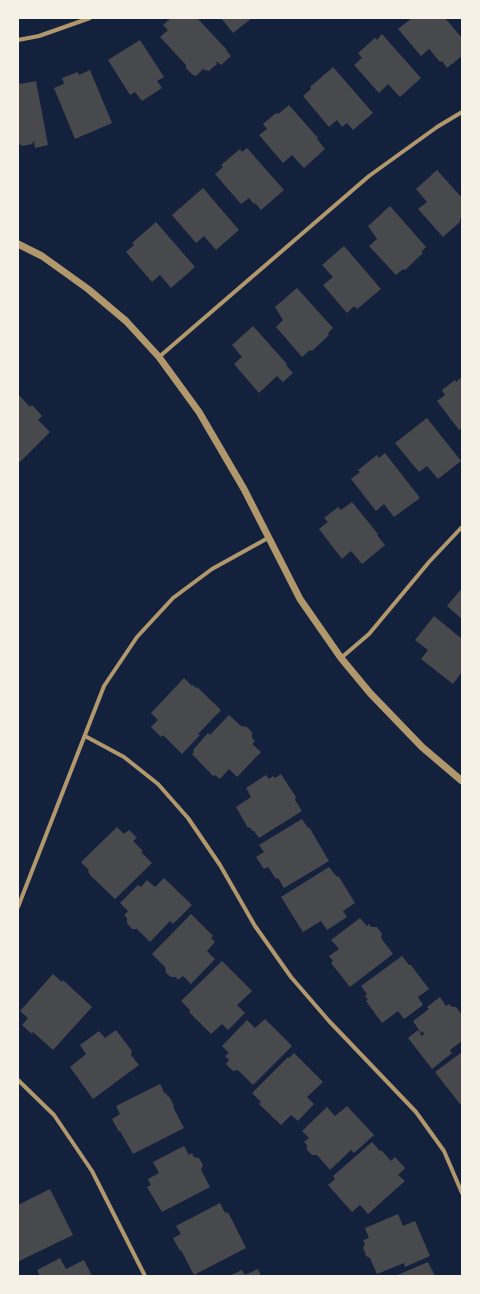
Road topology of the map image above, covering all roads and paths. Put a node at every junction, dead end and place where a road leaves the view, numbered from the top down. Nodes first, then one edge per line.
1 (90, 18) edge
2 (18, 40) edge
3 (462, 112) edge
4 (18, 244) edge
5 (159, 357) junction
6 (462, 527) edge
7 (268, 538) junction
8 (341, 658) junction
9 (85, 736) junction
10 (462, 780) edge
11 (18, 907) edge
12 (18, 1080) edge
13 (462, 1193) edge
14 (145, 1276) edge

1 - 2 street
3 - 5 street
4 - 5 street
5 - 7 street
6 - 8 street
7 - 8 street
7 - 9 street
8 - 10 street
9 - 11 street
9 - 13 street
12 - 14 street

